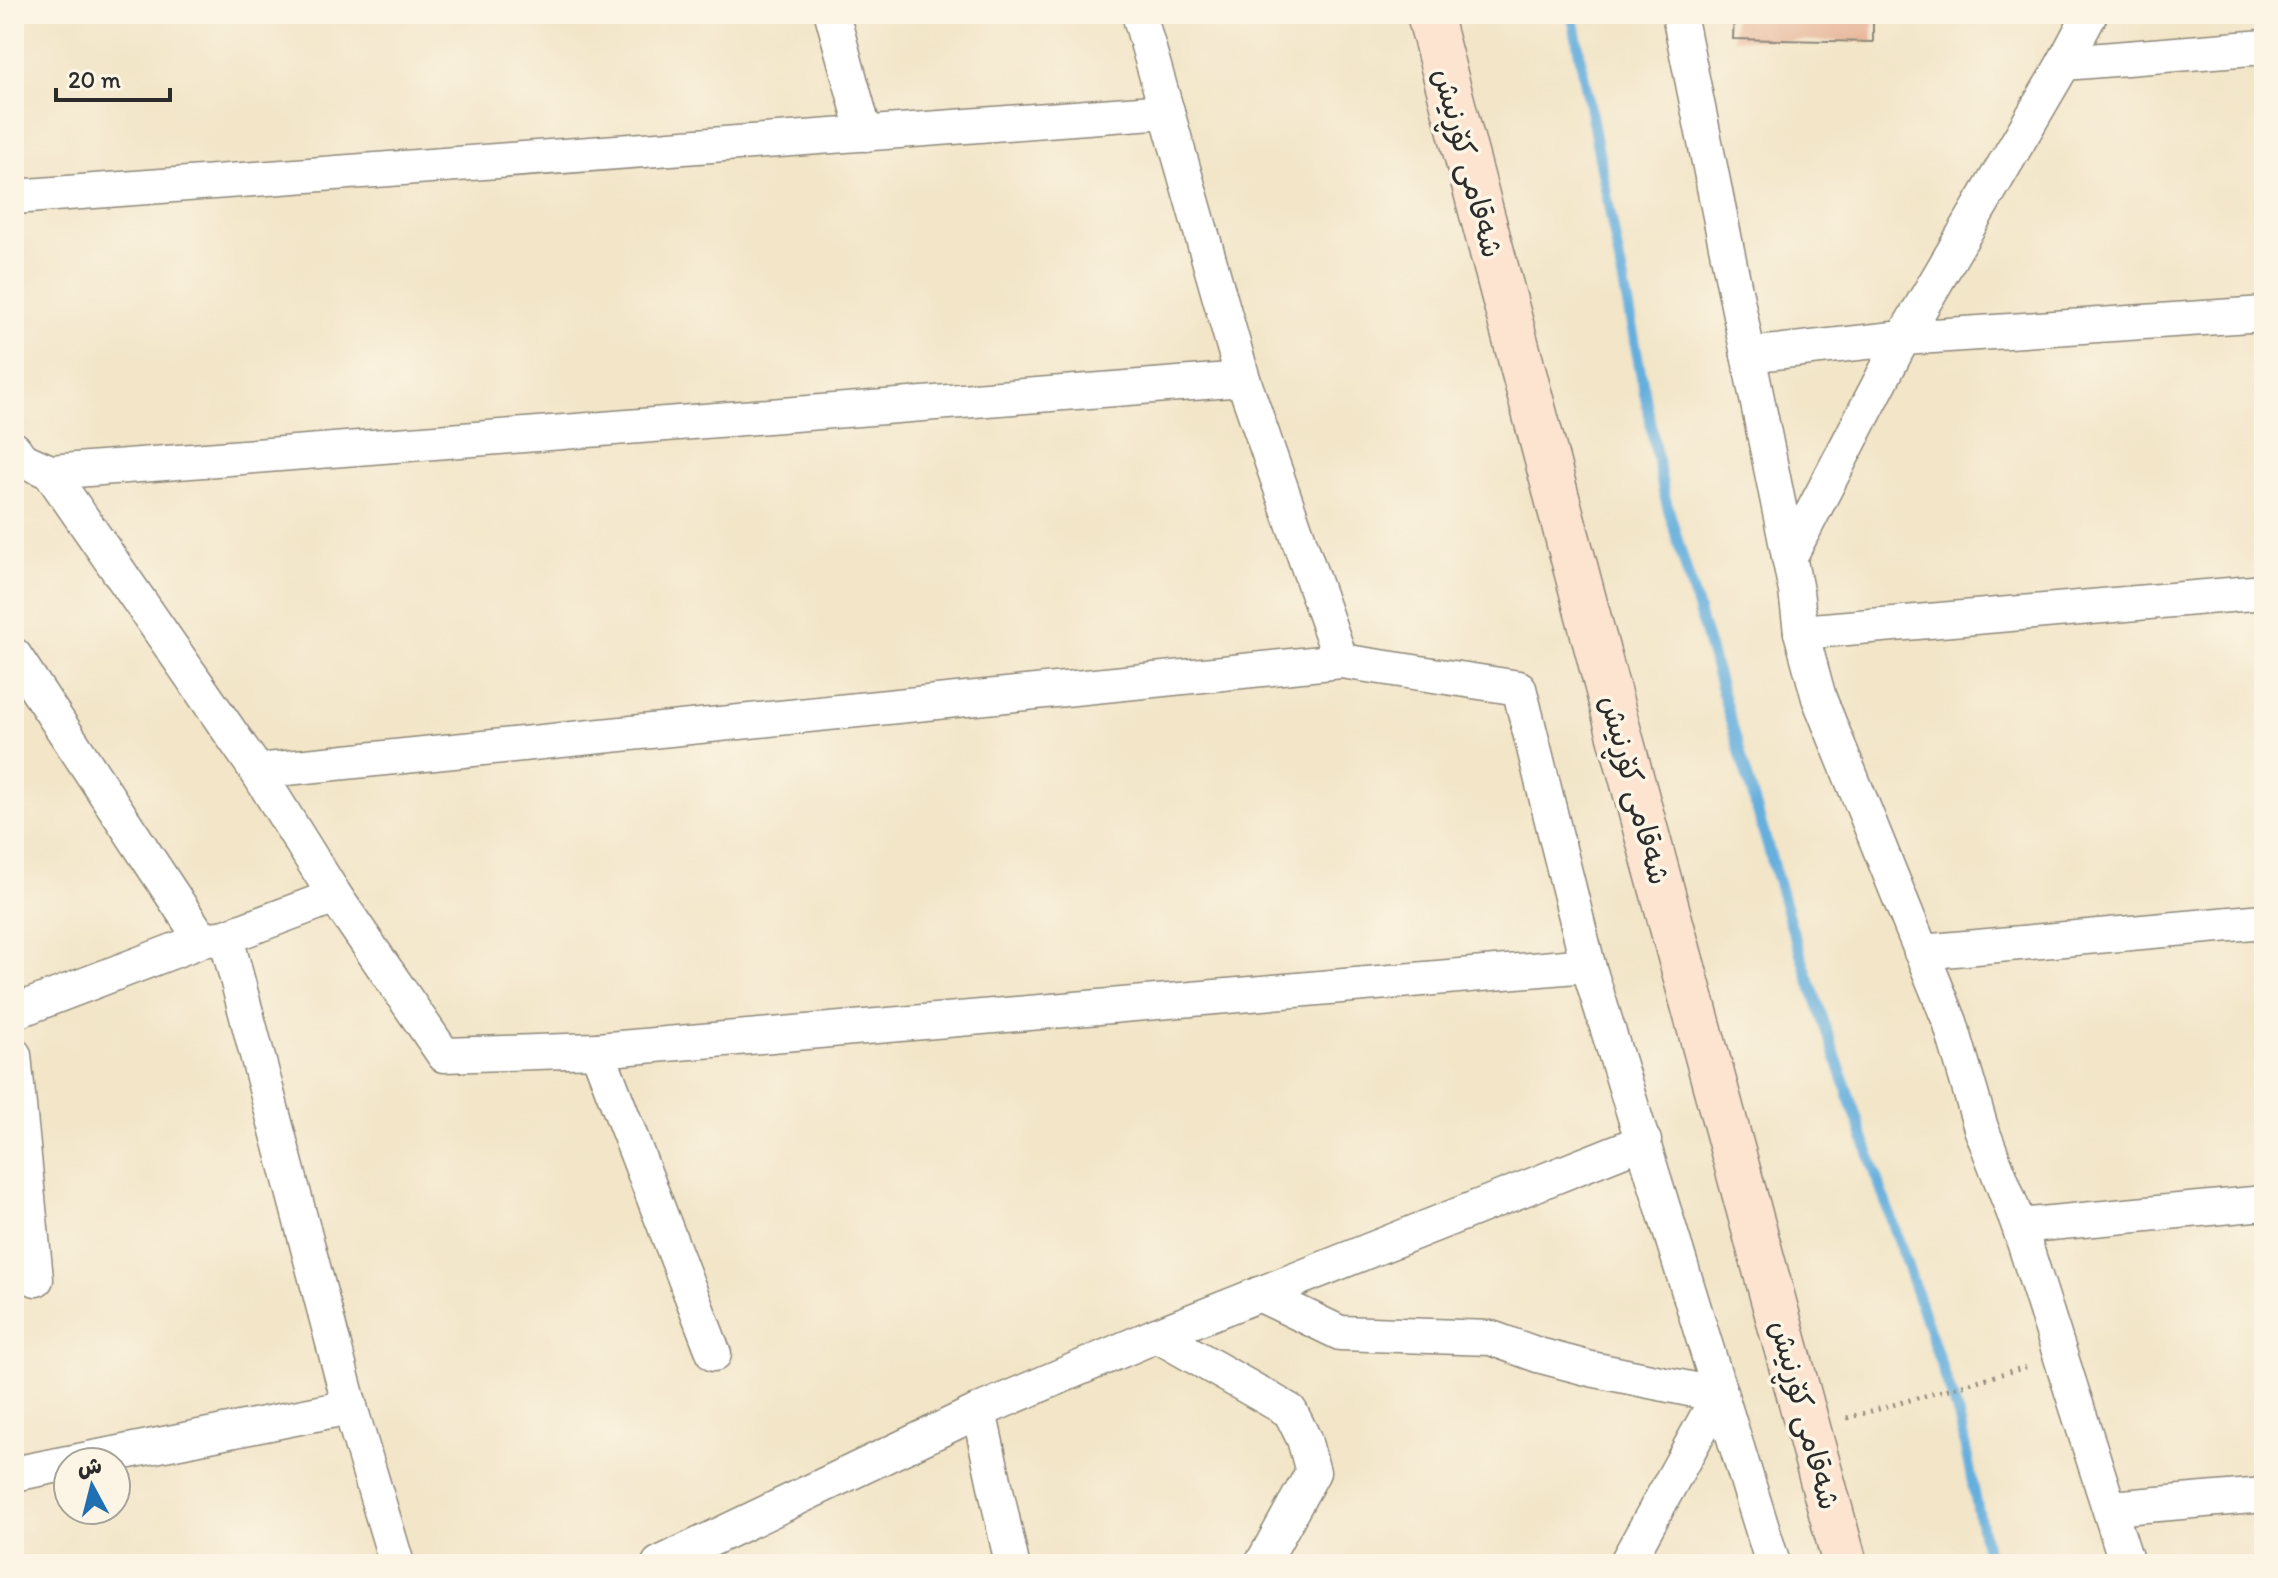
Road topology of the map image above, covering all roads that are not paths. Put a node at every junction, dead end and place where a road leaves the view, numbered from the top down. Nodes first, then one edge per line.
1 (832, 14) edge
2 (1139, 14) edge
3 (1429, 14) edge
4 (1679, 14) edge
5 (2090, 14) edge
6 (2264, 47) edge
7 (2064, 63) junction
8 (1167, 111) junction
9 (865, 134) junction
10 (14, 197) edge
11 (2264, 314) edge
12 (1903, 338) junction
13 (1748, 355) junction
14 (1243, 379) junction
15 (25, 460) edge
16 (1789, 558) junction
17 (2264, 592) edge
18 (1801, 632) junction
19 (14, 655) edge
20 (1341, 661) junction
21 (257, 771) junction
22 (335, 896) junction
23 (2264, 921) edge
24 (214, 939) junction
25 (1921, 952) junction
26 (1588, 965) junction
27 (14, 1012) edge
28 (597, 1050) junction
29 (14, 1055) edge
30 (1644, 1141) junction
31 (2264, 1203) edge
32 (2019, 1226) junction
33 (36, 1279) dead end
34 (1259, 1294) junction
35 (1157, 1335) junction
36 (714, 1354) dead end
37 (1719, 1395) junction
38 (350, 1407) junction
39 (979, 1411) junction
40 (132, 1450) edge
41 (52, 1466) edge
42 (14, 1474) edge
43 (2264, 1495) edge
44 (2111, 1508) junction
45 (397, 1564) edge
46 (659, 1564) edge
47 (1012, 1564) edge
48 (1262, 1564) edge
49 (1626, 1564) edge
50 (1773, 1564) edge
51 (1845, 1564) edge
52 (2127, 1564) edge

1 - 9 street
2 - 8 street
3 - 51 main road, شەقامی کۆڕنیش
4 - 13 street
5 - 7 street
6 - 7 street
7 - 12 street
8 - 9 street
8 - 14 street
9 - 10 street
11 - 12 street
12 - 13 street
12 - 16 street
13 - 16 street
14 - 15 street
14 - 20 street
15 - 21 street
16 - 18 street
17 - 18 street
18 - 25 street
19 - 24 street
20 - 21 street
20 - 26 street
21 - 22 street
22 - 24 street
22 - 28 street
23 - 25 street
24 - 27 street
24 - 38 street
25 - 32 street
26 - 28 street
26 - 30 street
28 - 36 street
29 - 33 street
30 - 34 street
30 - 37 street
31 - 32 street
32 - 44 street
34 - 35 street
34 - 37 street
35 - 39 street
35 - 48 street
37 - 49 street
37 - 50 street
38 - 40 street
38 - 45 street
39 - 46 street
39 - 47 street
41 - 42 street
43 - 44 street
44 - 52 street

